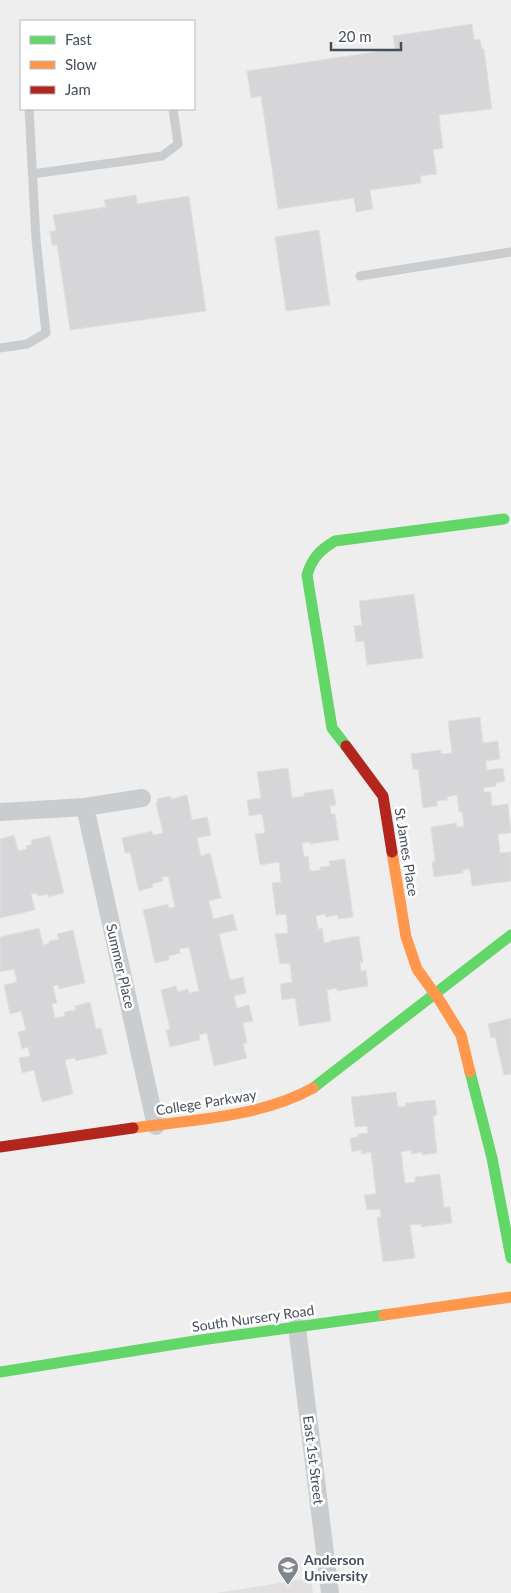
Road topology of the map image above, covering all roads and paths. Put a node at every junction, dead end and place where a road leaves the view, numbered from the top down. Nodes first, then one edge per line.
1 (29, 110) edge
2 (173, 110) edge
3 (32, 174) junction
4 (511, 252) edge
5 (360, 276) dead end
6 (0, 348) edge
7 (504, 519) dead end
8 (142, 798) dead end
9 (85, 806) junction
10 (0, 812) edge
11 (511, 935) edge
12 (434, 994) junction
13 (156, 1126) junction
14 (0, 1147) edge
15 (511, 1258) edge
16 (511, 1297) edge
17 (297, 1327) junction
18 (0, 1372) edge
19 (330, 1593) edge

1 - 3 lane
2 - 3 lane
3 - 6 lane
4 - 5 lane
7 - 12 street, St James Place
8 - 9 street
9 - 10 street
9 - 13 street, Summer Place
11 - 12 street, College Parkway
12 - 13 street, College Parkway
12 - 15 street, St James Place
13 - 14 street, College Parkway
16 - 17 street, South Nursery Road
17 - 18 street, South Nursery Road
17 - 19 street, East 1st Street

